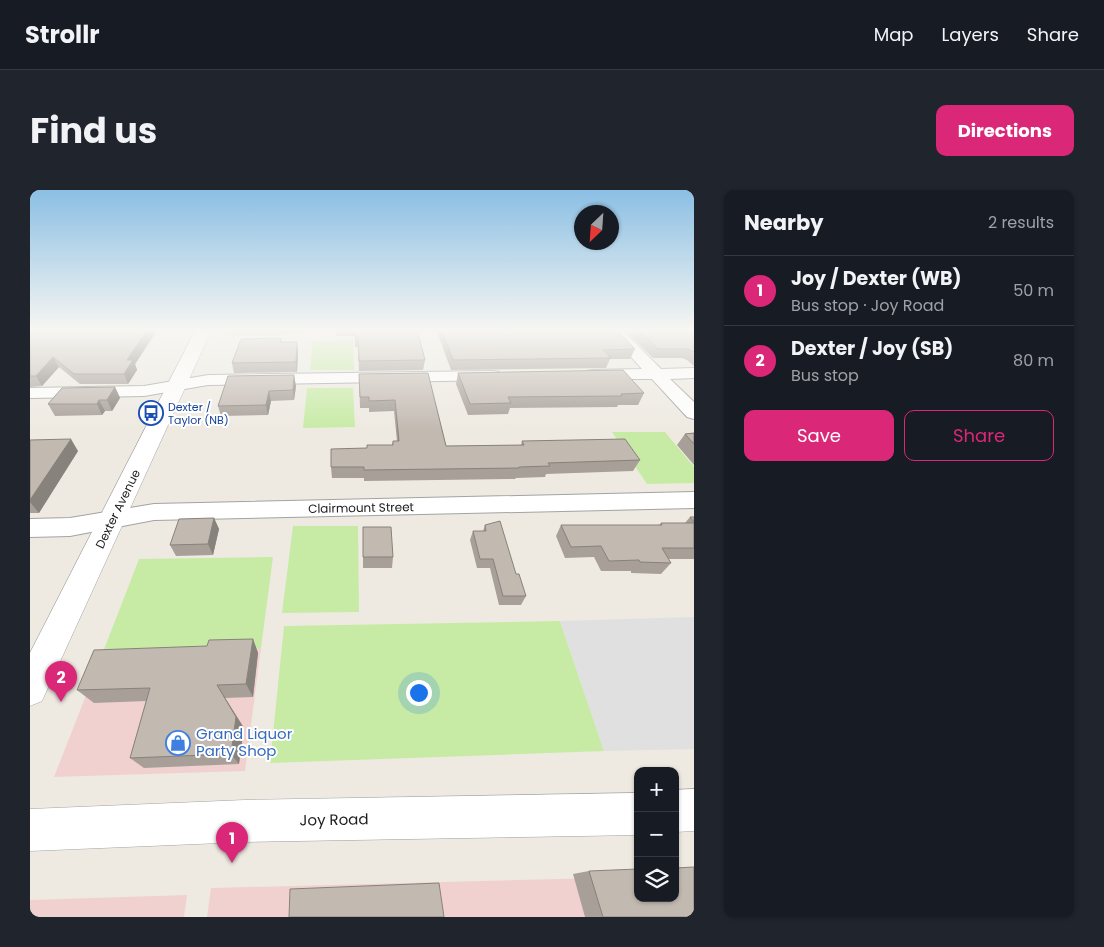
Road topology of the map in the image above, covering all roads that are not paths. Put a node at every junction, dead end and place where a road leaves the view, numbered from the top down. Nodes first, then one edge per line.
1 (189, 363) edge
2 (645, 363) edge
3 (694, 373) edge
4 (656, 374) junction
5 (580, 375) edge
6 (511, 376) edge
7 (178, 386) junction
8 (30, 393) edge
9 (694, 414) edge
10 (694, 500) edge
11 (113, 520) junction
12 (30, 528) edge
13 (30, 689) edge
14 (694, 810) edge
15 (679, 812) edge
16 (634, 814) edge
17 (30, 830) edge

1 - 7 street, Dexter Avenue
2 - 4 street
3 - 4 street
4 - 5 street
4 - 9 street
6 - 7 street
7 - 8 street
7 - 11 street, Dexter Avenue
10 - 11 street, Clairmount Street
11 - 12 street, Clairmount Street
11 - 13 street, Dexter Avenue
14 - 15 street
16 - 17 street, Joy Road

